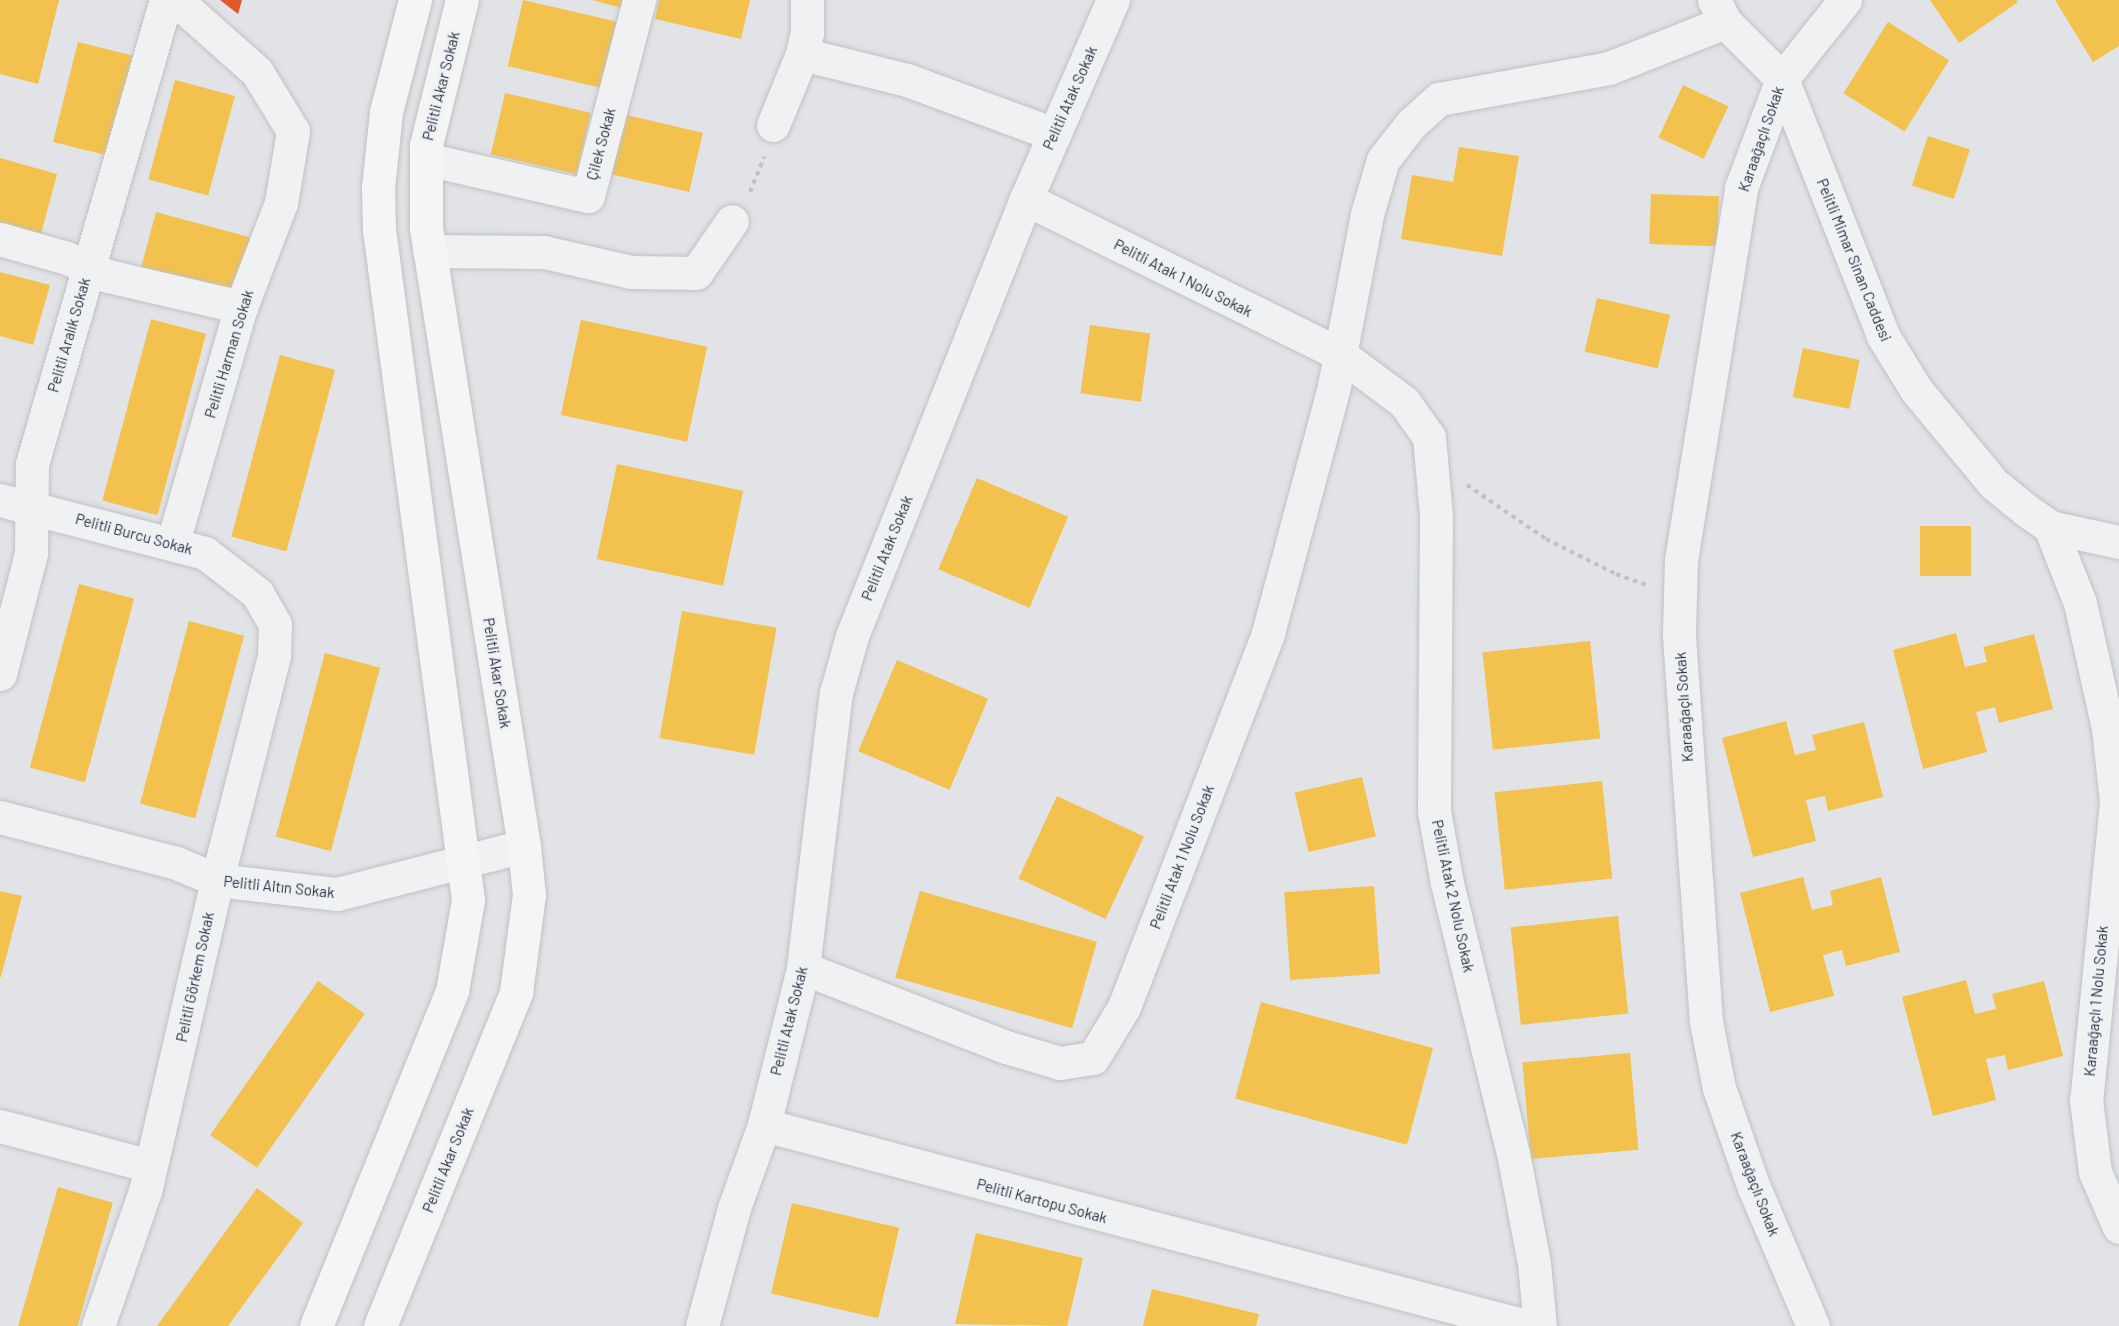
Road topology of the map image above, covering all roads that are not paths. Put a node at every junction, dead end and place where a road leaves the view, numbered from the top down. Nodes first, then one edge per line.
1 (166, 0) edge
2 (176, 0) edge
3 (415, 0) edge
4 (462, 0) edge
5 (639, 0) edge
6 (807, 0) edge
7 (1113, 0) edge
8 (1845, 0) edge
9 (1720, 11) edge
10 (802, 54) junction
11 (1782, 80) junction
12 (773, 125) road end
13 (1054, 134) junction
14 (426, 159) junction
15 (1026, 199) junction
16 (732, 221) road end
17 (0, 239) edge
18 (429, 251) junction
19 (88, 267) junction
20 (241, 307) junction
21 (1341, 355) junction
22 (15, 503) edge
23 (2050, 526) junction
24 (173, 542) junction
25 (2119, 542) edge
26 (275, 624) joint
27 (0, 674) edge
28 (0, 817) edge
29 (524, 846) junction
30 (464, 863) junction
31 (217, 880) junction
32 (803, 968) junction
33 (764, 1125) junction
34 (0, 1126) edge
35 (150, 1166) junction
36 (2119, 1227) edge
37 (98, 1326) edge
38 (316, 1326) edge
39 (380, 1326) edge
40 (702, 1326) edge
41 (1526, 1326) edge
42 (1540, 1326) edge
43 (1812, 1326) edge

1 - 19 street, Pelitli Aralık Sokak
2 - 20 street, Pelitli Harman Sokak
3 - 30 main road
4 - 14 main road, Pelitli Akar Sokak
5 - 14 street, Çilek Sokak
6 - 10 street
7 - 13 street, Pelitli Atak Sokak
8 - 11 street, Karaağaçlı Sokak
9 - 11 street, Pelitli Mimar Sinan Caddesi
9 - 21 street, Pelitli Atak 1 Nolu Sokak
10 - 12 street
10 - 13 street
11 - 23 street, Pelitli Mimar Sinan Caddesi
11 - 43 street, Karaağaçlı Sokak
13 - 15 street, Pelitli Atak Sokak
14 - 18 main road, Pelitli Akar Sokak
15 - 21 street, Pelitli Atak 1 Nolu Sokak
15 - 32 street, Pelitli Atak Sokak
16 - 18 street
17 - 19 street
18 - 29 main road, Pelitli Akar Sokak
19 - 20 street
19 - 22 street, Pelitli Aralık Sokak
20 - 24 street, Pelitli Harman Sokak
21 - 32 street, Pelitli Atak 1 Nolu Sokak
21 - 42 street, Pelitli Atak 2 Nolu Sokak
22 - 24 street, Pelitli Burcu Sokak
22 - 27 street, Pelitli Aralık Sokak
23 - 25 street, Pelitli Mimar Sinan Caddesi
23 - 36 street, Karaağaçlı 1 Nolu Sokak
24 - 26 street, Pelitli Burcu Sokak
26 - 31 street, Pelitli Görkem Sokak
28 - 31 street, Pelitli Altın Sokak
29 - 30 street, Pelitli Altın Sokak
29 - 39 main road, Pelitli Akar Sokak
30 - 31 street, Pelitli Altın Sokak
30 - 38 main road
31 - 35 street, Pelitli Görkem Sokak
32 - 33 street, Pelitli Atak Sokak
33 - 40 street
33 - 41 street, Pelitli Kartopu Sokak
34 - 35 street
35 - 37 street, Pelitli Görkem Sokak

